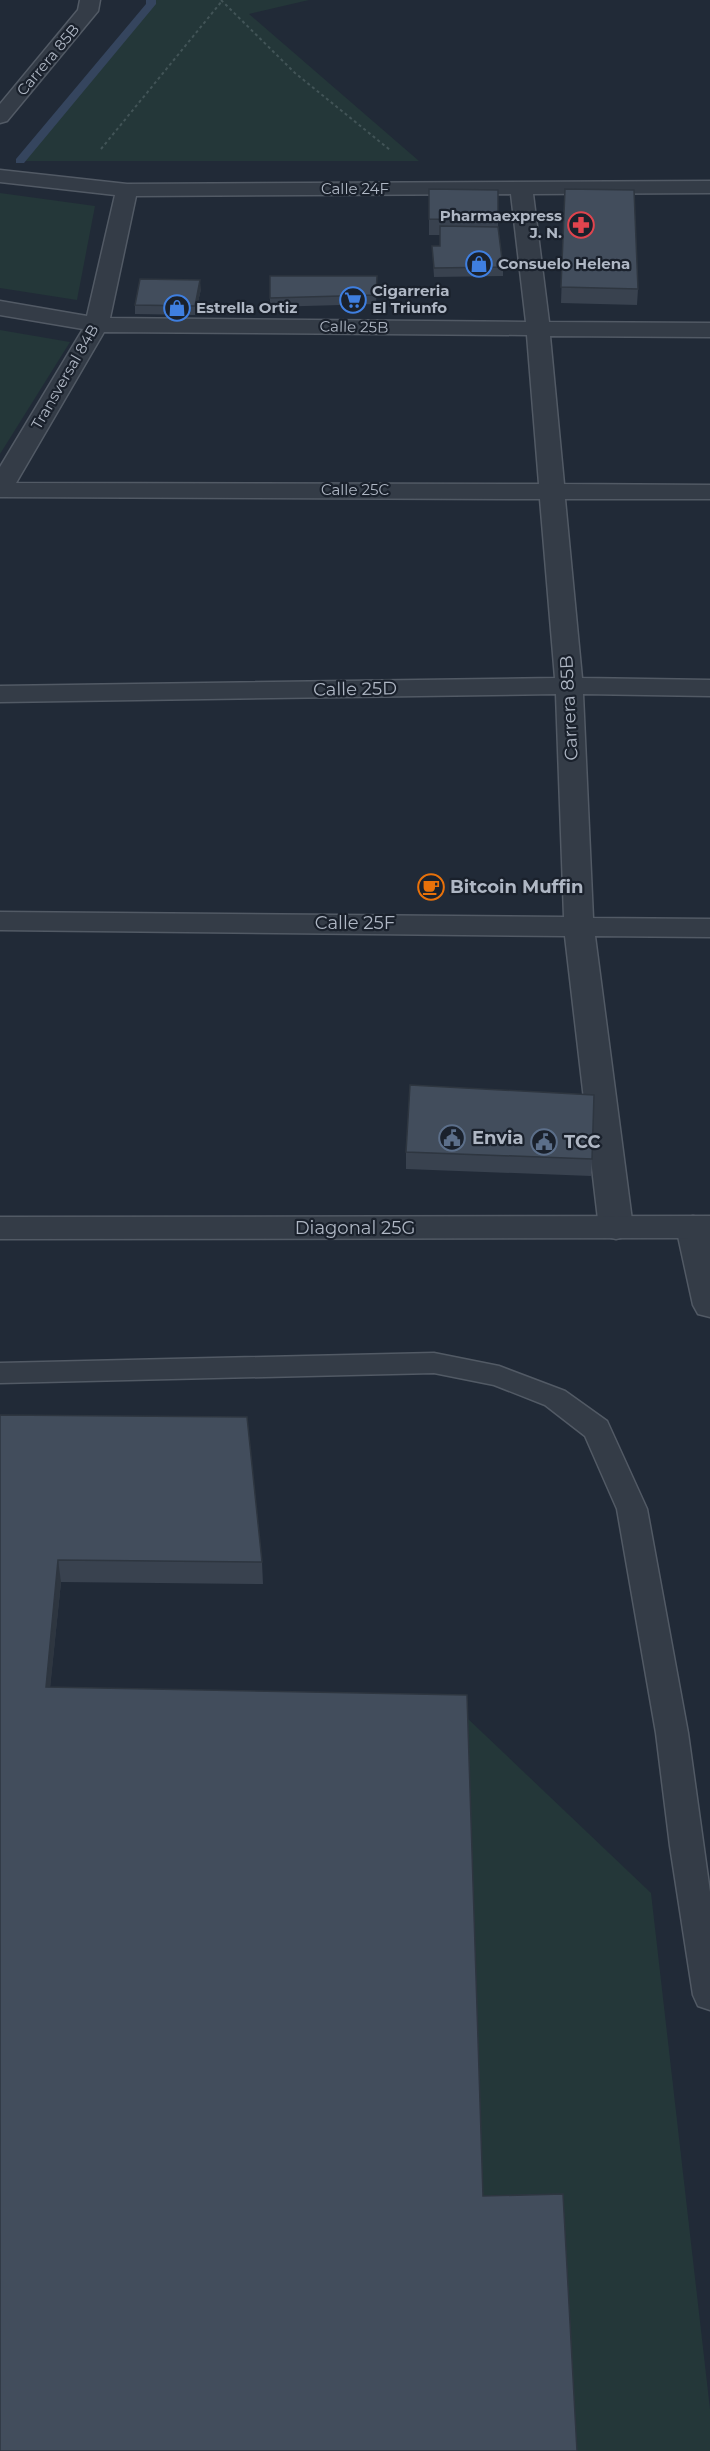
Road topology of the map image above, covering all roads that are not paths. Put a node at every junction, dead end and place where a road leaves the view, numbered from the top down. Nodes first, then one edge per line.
1 (90, 0) edge
2 (0, 117) edge
3 (0, 177) edge
4 (710, 187) edge
5 (521, 188) junction
6 (128, 189) junction
7 (0, 308) edge
8 (97, 325) junction
9 (538, 329) junction
10 (710, 330) edge
11 (0, 489) edge
12 (552, 490) junction
13 (710, 492) edge
14 (569, 686) junction
15 (710, 688) edge
16 (0, 694) edge
17 (0, 921) edge
18 (579, 925) junction
19 (710, 928) edge
20 (616, 1227) junction
21 (702, 1227) edge
22 (0, 1228) edge
23 (710, 1305) edge
24 (0, 1373) edge
25 (710, 1995) edge

1 - 2 street, Carrera 85B
3 - 6 street, Calle 24F
4 - 5 street, Calle 24F
5 - 6 street, Calle 24F
5 - 9 street, Carrera 85B
6 - 8 street, Transversal 84B
7 - 8 street, Calle 25B
8 - 9 street, Calle 25B
8 - 11 street, Transversal 84B
9 - 10 street, Calle 25B
9 - 12 street, Carrera 85B
11 - 12 street, Calle 25C
12 - 13 street, Calle 25C
12 - 14 street, Carrera 85B
14 - 15 street, Calle 25D
14 - 16 street, Calle 25D
14 - 18 street, Carrera 85B
17 - 18 street, Calle 25F
18 - 19 street, Calle 25F
18 - 20 street, Carrera 85B
20 - 21 street, Diagonal 25G
20 - 22 street, Diagonal 25G
21 - 23 street
24 - 25 lane

